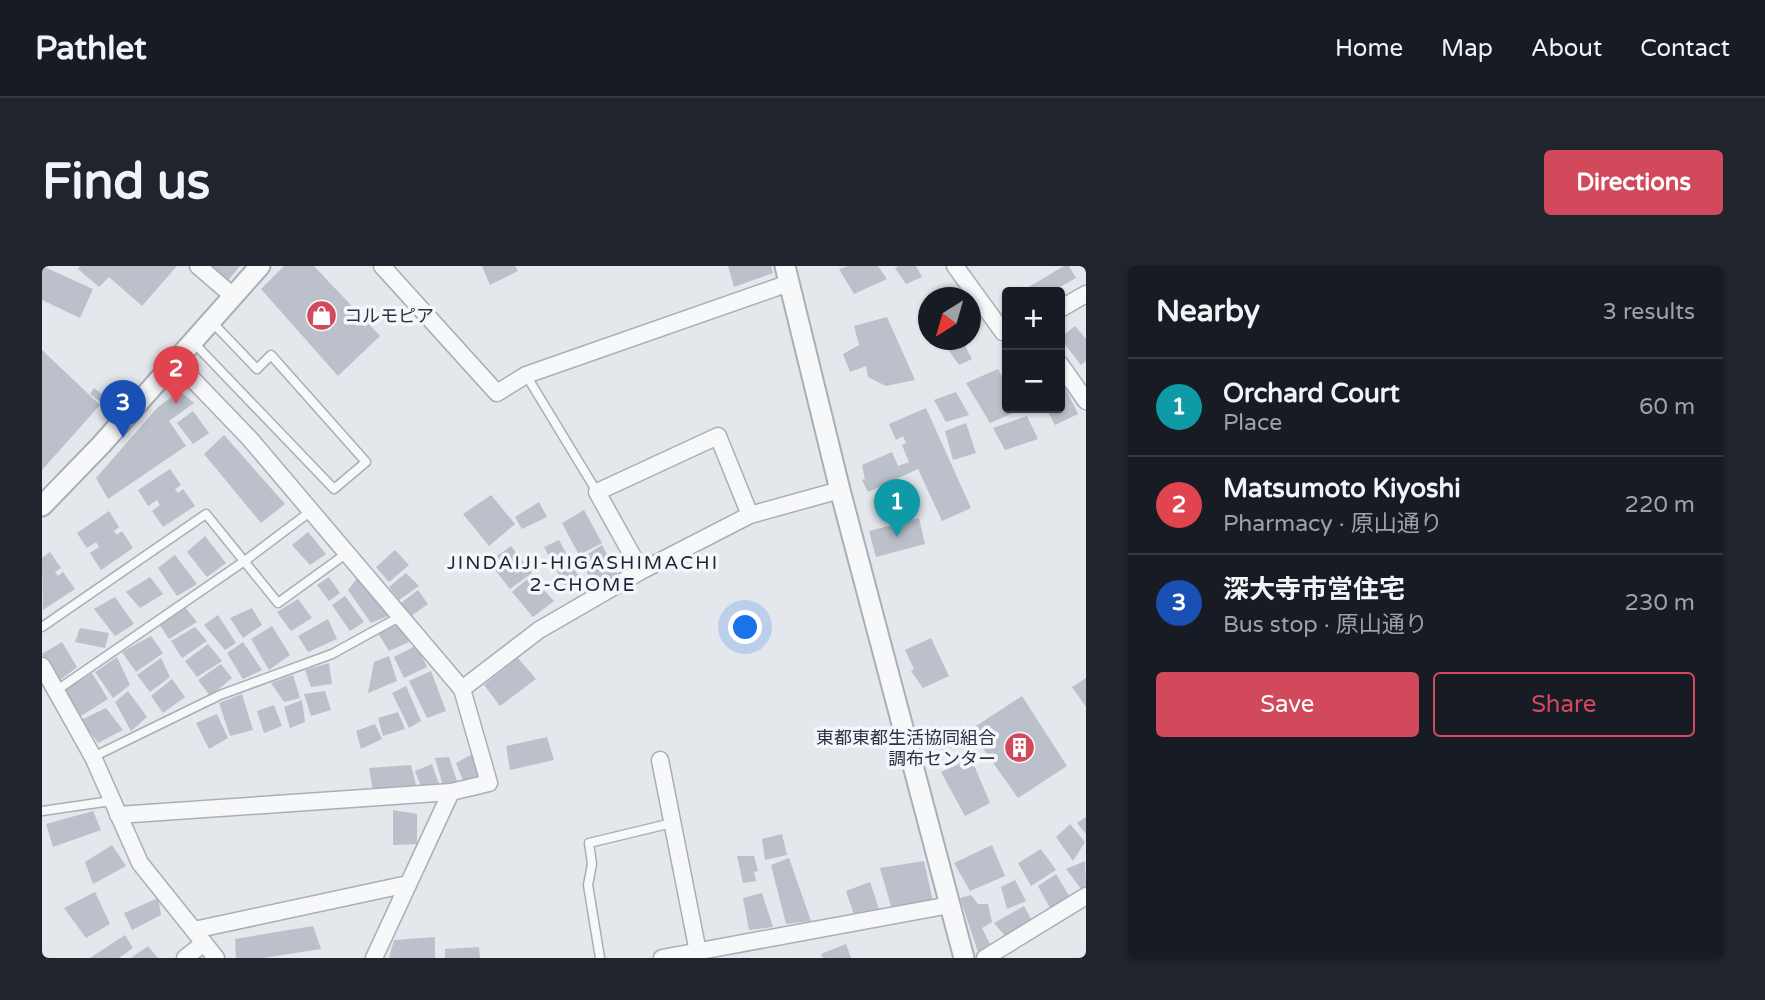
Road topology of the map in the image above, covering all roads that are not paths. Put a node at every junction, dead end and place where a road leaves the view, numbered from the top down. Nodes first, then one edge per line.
1 (198, 266) edge
2 (260, 266) edge
3 (382, 266) edge
4 (956, 266) edge
5 (787, 271) edge
6 (1086, 294) edge
7 (233, 296) junction
8 (1065, 306) edge
9 (211, 321) junction
10 (1002, 331) edge
11 (193, 342) junction
12 (176, 362) junction
13 (1065, 372) edge
14 (526, 375) junction
15 (1086, 401) edge
16 (840, 490) junction
17 (597, 492) junction
18 (42, 506) edge
19 (310, 511) junction
20 (750, 515) junction
21 (347, 552) junction
22 (246, 560) junction
23 (641, 571) junction
24 (402, 615) junction
25 (42, 627) edge
26 (42, 666) edge
27 (462, 689) junction
28 (57, 690) junction
29 (93, 757) junction
30 (660, 760) dead end
31 (451, 792) junction
32 (114, 808) junction
33 (42, 811) edge
34 (672, 823) junction
35 (408, 884) junction
36 (1086, 896) edge
37 (950, 905) junction
38 (199, 937) junction
39 (698, 952) junction
40 (186, 958) edge
41 (216, 958) edge
42 (373, 958) edge
43 (600, 958) edge
44 (662, 958) edge
45 (964, 958) edge
46 (985, 958) edge

1 - 7 street
2 - 7 street
3 - 14 street
4 - 10 street
5 - 14 street
5 - 16 street
6 - 8 street
7 - 9 street
9 - 11 street
9 - 11 lane
11 - 12 street
12 - 18 street
12 - 19 street
13 - 15 street
14 - 17 lane
16 - 20 street
16 - 37 street
17 - 20 street
17 - 23 street
19 - 21 street
19 - 22 lane
20 - 23 street
21 - 22 lane
21 - 24 street
22 - 25 lane
22 - 28 lane
23 - 27 street
24 - 27 street
24 - 29 lane
26 - 28 street
27 - 31 street
28 - 29 street
29 - 32 street
30 - 34 street
31 - 32 street
31 - 35 street
32 - 33 lane
32 - 38 street
34 - 39 street
34 - 43 lane
35 - 38 street
35 - 42 street
36 - 46 street
37 - 39 street
37 - 45 street
38 - 40 street
38 - 41 street
39 - 44 street

